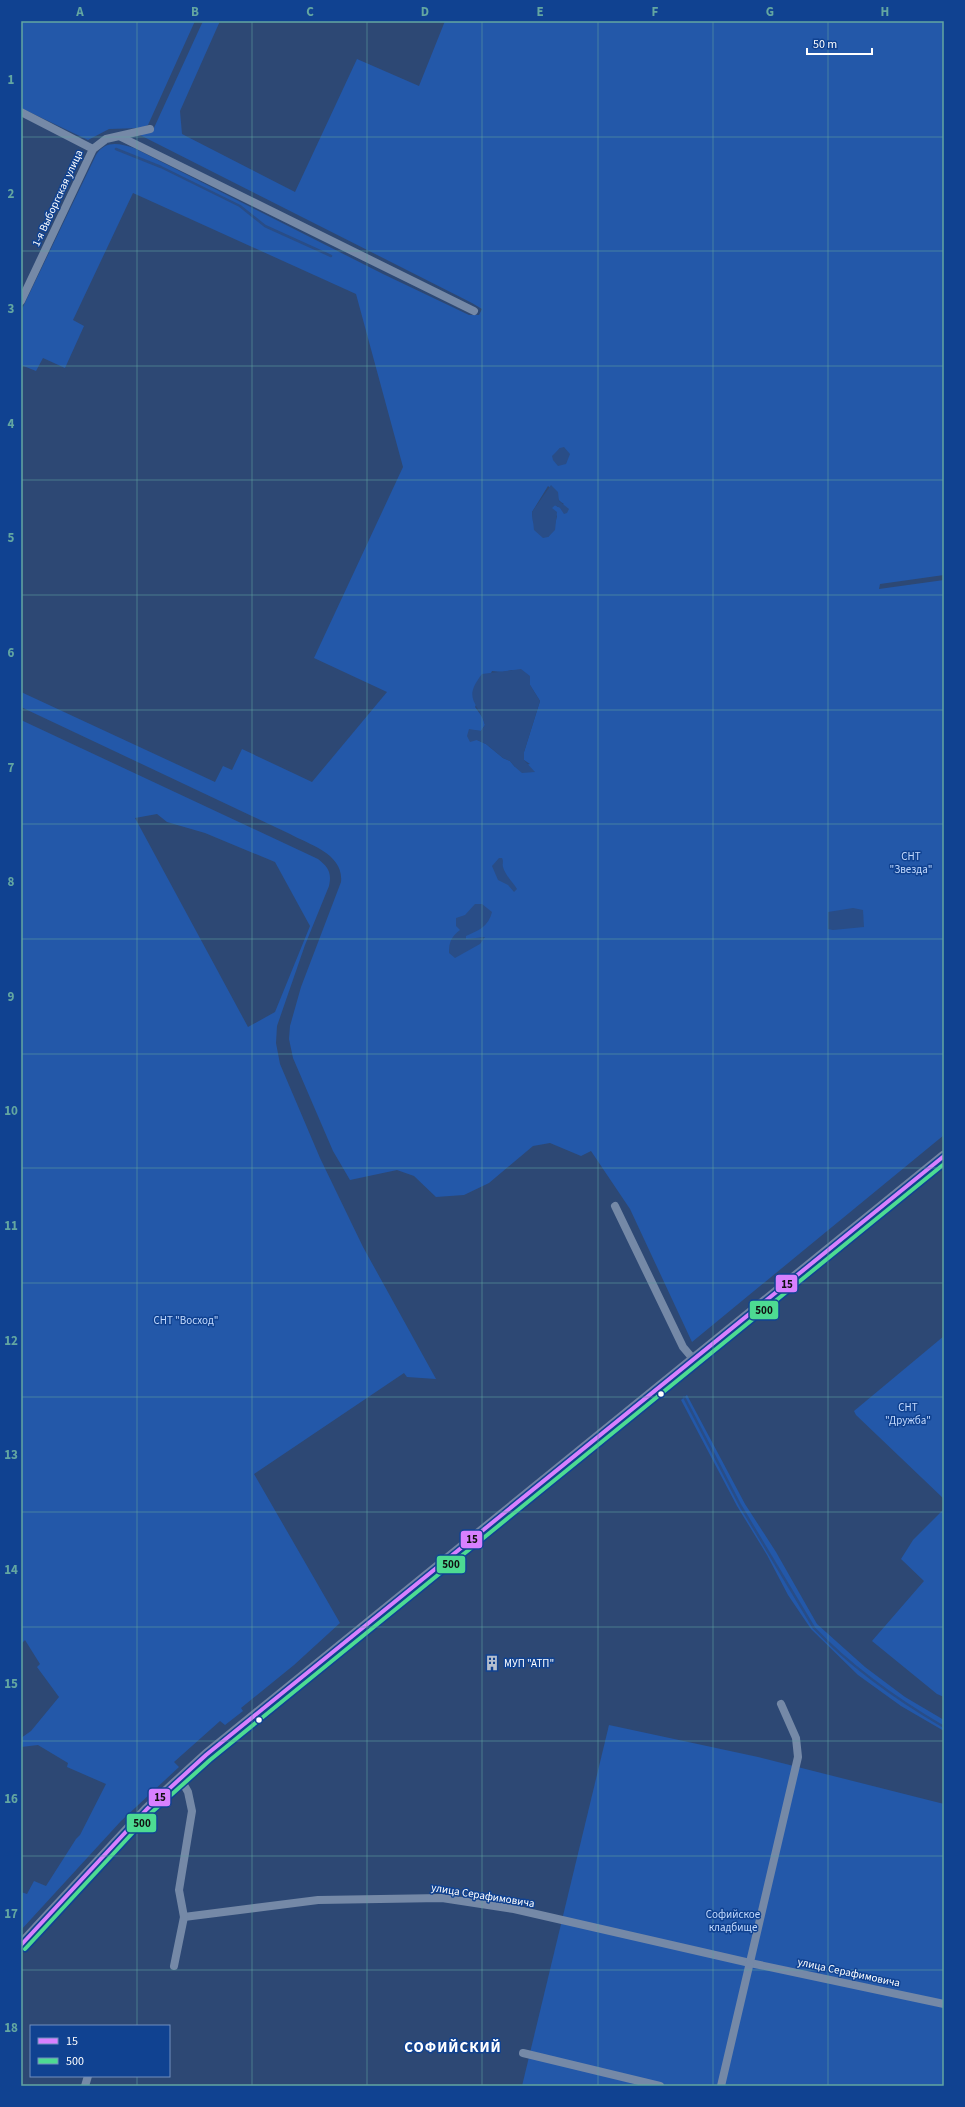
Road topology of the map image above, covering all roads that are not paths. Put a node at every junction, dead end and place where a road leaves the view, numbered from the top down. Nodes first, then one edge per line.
1 (21, 112) edge
2 (150, 129) dead end
3 (121, 137) junction
4 (93, 149) junction
5 (21, 301) edge
6 (474, 311) dead end
7 (944, 1156) edge
8 (615, 1206) dead end
9 (694, 1360) junction
10 (781, 1704) dead end
11 (180, 1778) junction
12 (184, 1917) junction
13 (21, 1945) edge
14 (750, 1963) junction
15 (174, 1966) dead end
16 (944, 2004) edge
17 (523, 2054) dead end
18 (660, 2086) edge
19 (721, 2086) edge

1 - 4 street
2 - 3 street
3 - 4 street
3 - 6 street
4 - 5 street, 1-я Выборгская улица
7 - 9 main road
8 - 9 street
9 - 11 main road
10 - 14 street
11 - 12 street
11 - 13 main road
12 - 14 street, улица Серафимовича
12 - 15 street
14 - 16 street, улица Серафимовича
14 - 19 street
17 - 18 street

